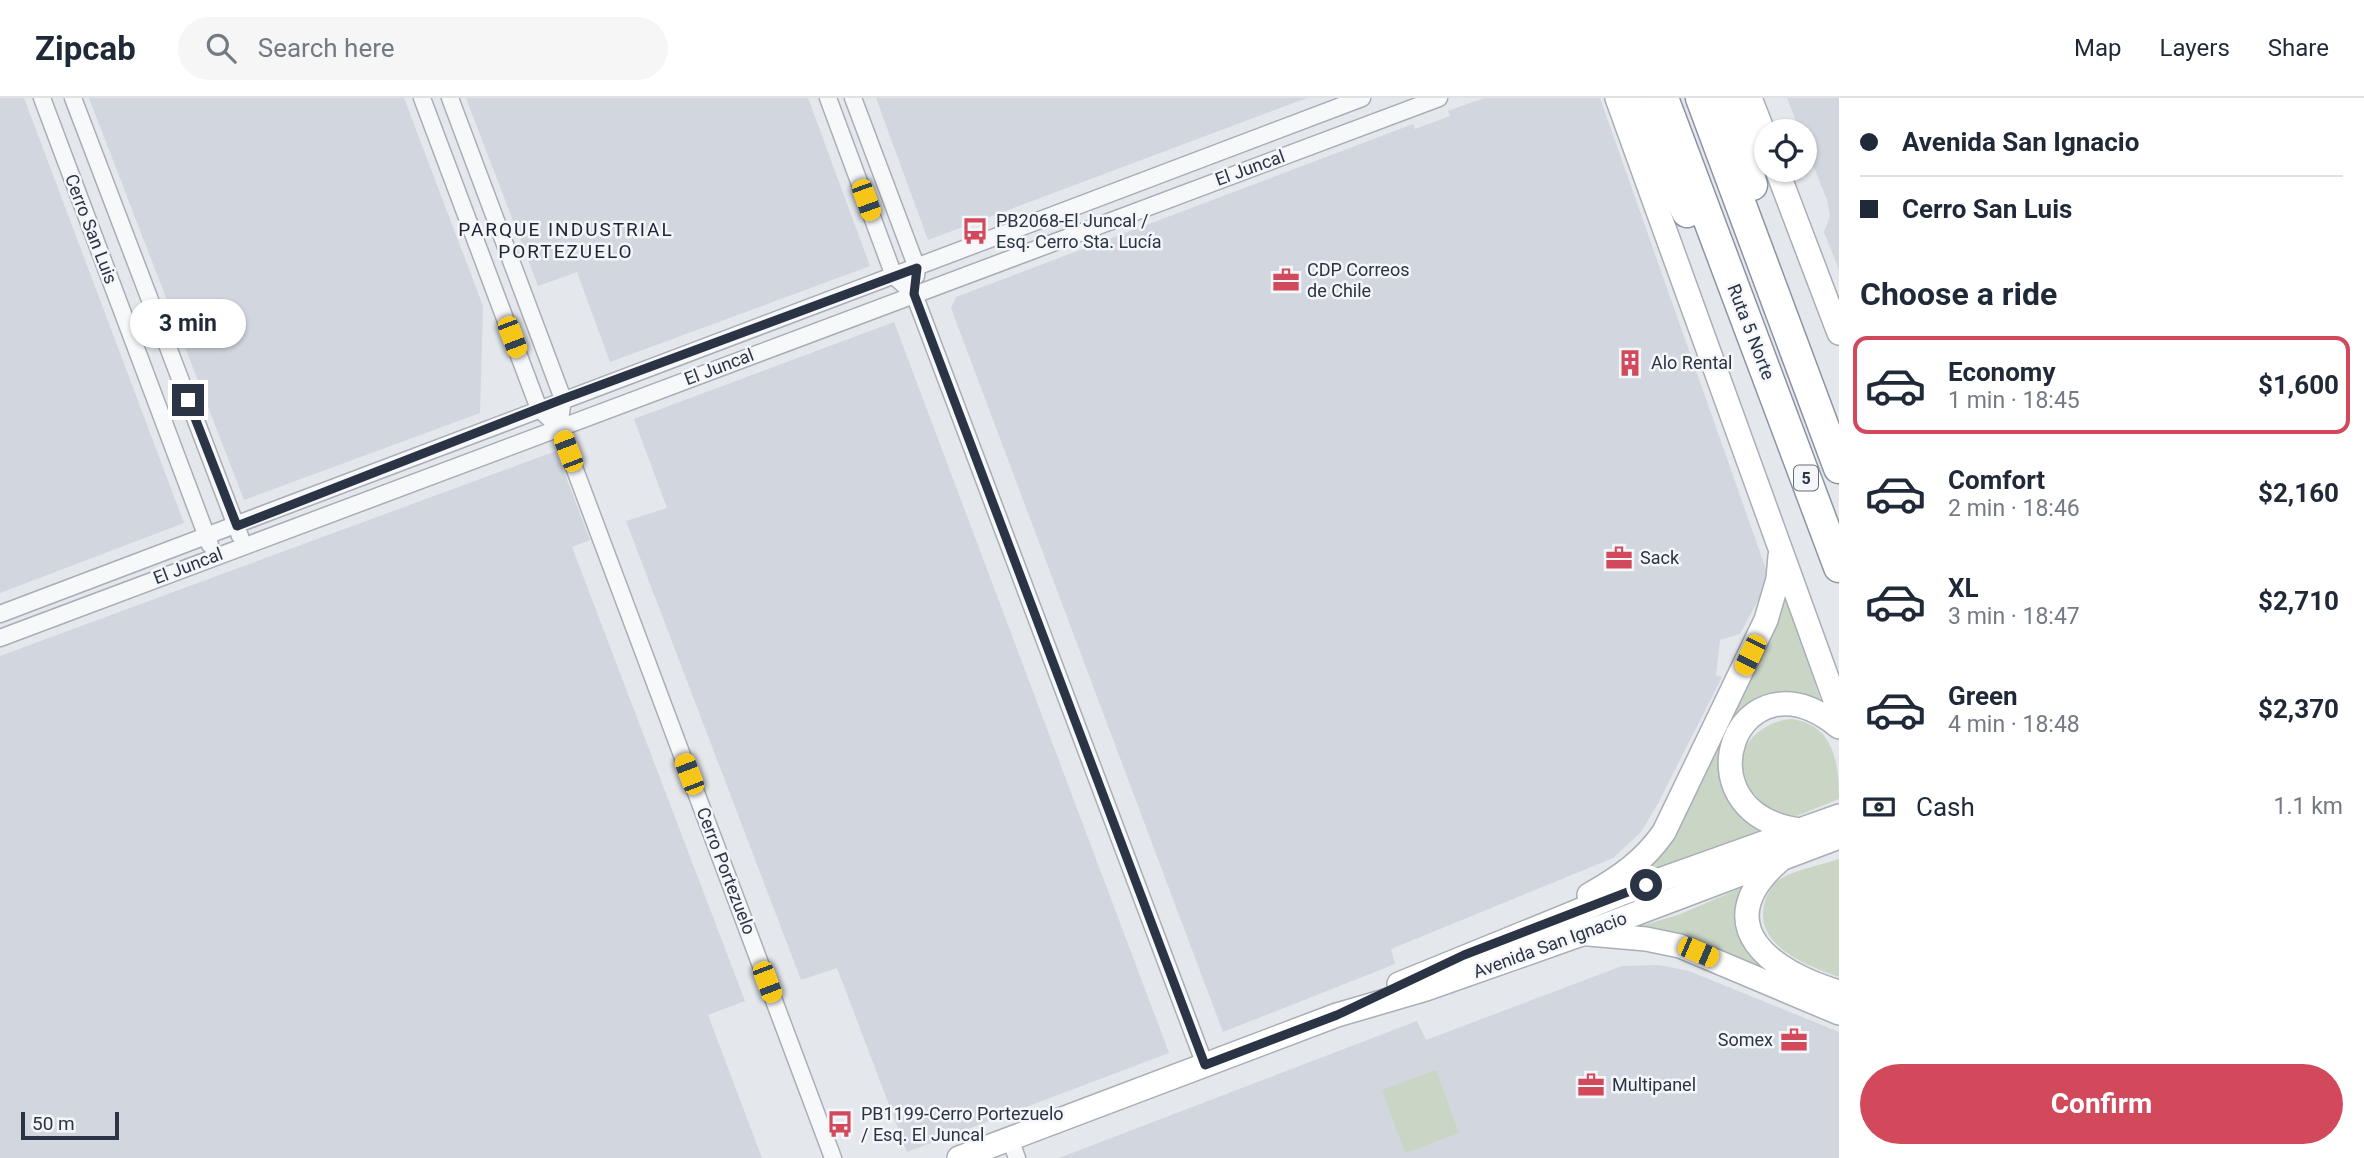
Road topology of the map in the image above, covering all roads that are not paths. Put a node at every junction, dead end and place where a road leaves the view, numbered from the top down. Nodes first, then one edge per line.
1 (42, 98) edge
2 (73, 98) edge
3 (422, 98) edge
4 (450, 98) edge
5 (828, 98) edge
6 (853, 98) edge
7 (1362, 98) edge
8 (1439, 98) edge
9 (1617, 98) edge
10 (1631, 98) edge
11 (1663, 98) edge
12 (1700, 98) edge
13 (1728, 98) edge
14 (1750, 98) edge
15 (1758, 119) edge
16 (1782, 182) edge
17 (917, 268) junction
18 (894, 276) junction
19 (914, 294) junction
20 (1839, 333) edge
21 (1795, 348) junction
22 (1773, 389) junction
23 (563, 399) junction
24 (539, 408) junction
25 (559, 427) junction
26 (1839, 468) edge
27 (237, 526) junction
28 (207, 537) junction
29 (244, 544) junction
30 (1780, 550) junction
31 (214, 556) junction
32 (1839, 567) edge
33 (0, 614) edge
34 (0, 638) edge
35 (1839, 711) edge
36 (1839, 727) edge
37 (1839, 816) edge
38 (1800, 830) junction
39 (1839, 837) edge
40 (1785, 856) junction
41 (1551, 921) junction
42 (1582, 934) junction
43 (1839, 992) edge
44 (1839, 1013) edge
45 (1337, 1015) junction
46 (1205, 1065) junction
47 (1014, 1148) edge
48 (833, 1158) edge
49 (959, 1158) edge

1 - 28 street, Cerro San Luis
2 - 27 street, Cerro San Luis
3 - 24 street, Cerro Portezuelo
4 - 23 street, Cerro Portezuelo
5 - 18 street
6 - 17 street
7 - 17 street, El Juncal
8 - 19 street, El Juncal
9 - 30 main road
10 - 22 highway
11 - 22 highway, Ruta 5 Norte / 5
12 - 21 highway, Ruta 5 Norte / 5
13 - 21 highway
14 - 15 main road
16 - 20 main road
17 - 18 street, El Juncal
17 - 19 street
18 - 19 street
18 - 23 street, El Juncal
19 - 25 street, El Juncal
19 - 46 street
21 - 26 highway, Ruta 5 Norte / 5
22 - 32 highway, Ruta 5 Norte / 5
23 - 24 street, El Juncal
23 - 25 street, Cerro Portezuelo
24 - 25 street, Cerro Portezuelo
24 - 27 street, El Juncal
25 - 29 street, El Juncal
25 - 48 street, Cerro Portezuelo
27 - 28 street, El Juncal
27 - 29 street, Cerro San Luis
28 - 31 street, Cerro San Luis
28 - 33 street, El Juncal
29 - 31 street, El Juncal
30 - 35 main road
30 - 41 main road
31 - 34 street, El Juncal
36 - 38 main road
37 - 38 main road, Avenida San Ignacio
38 - 41 main road, Avenida San Ignacio
39 - 40 main road, Avenida San Ignacio
40 - 42 main road, Avenida San Ignacio
40 - 43 main road
41 - 45 main road, Avenida San Ignacio
42 - 44 main road
42 - 45 main road, Avenida San Ignacio
45 - 46 main road, Avenida San Ignacio
46 - 47 main road, Avenida San Ignacio
47 - 49 main road, Avenida San Ignacio

